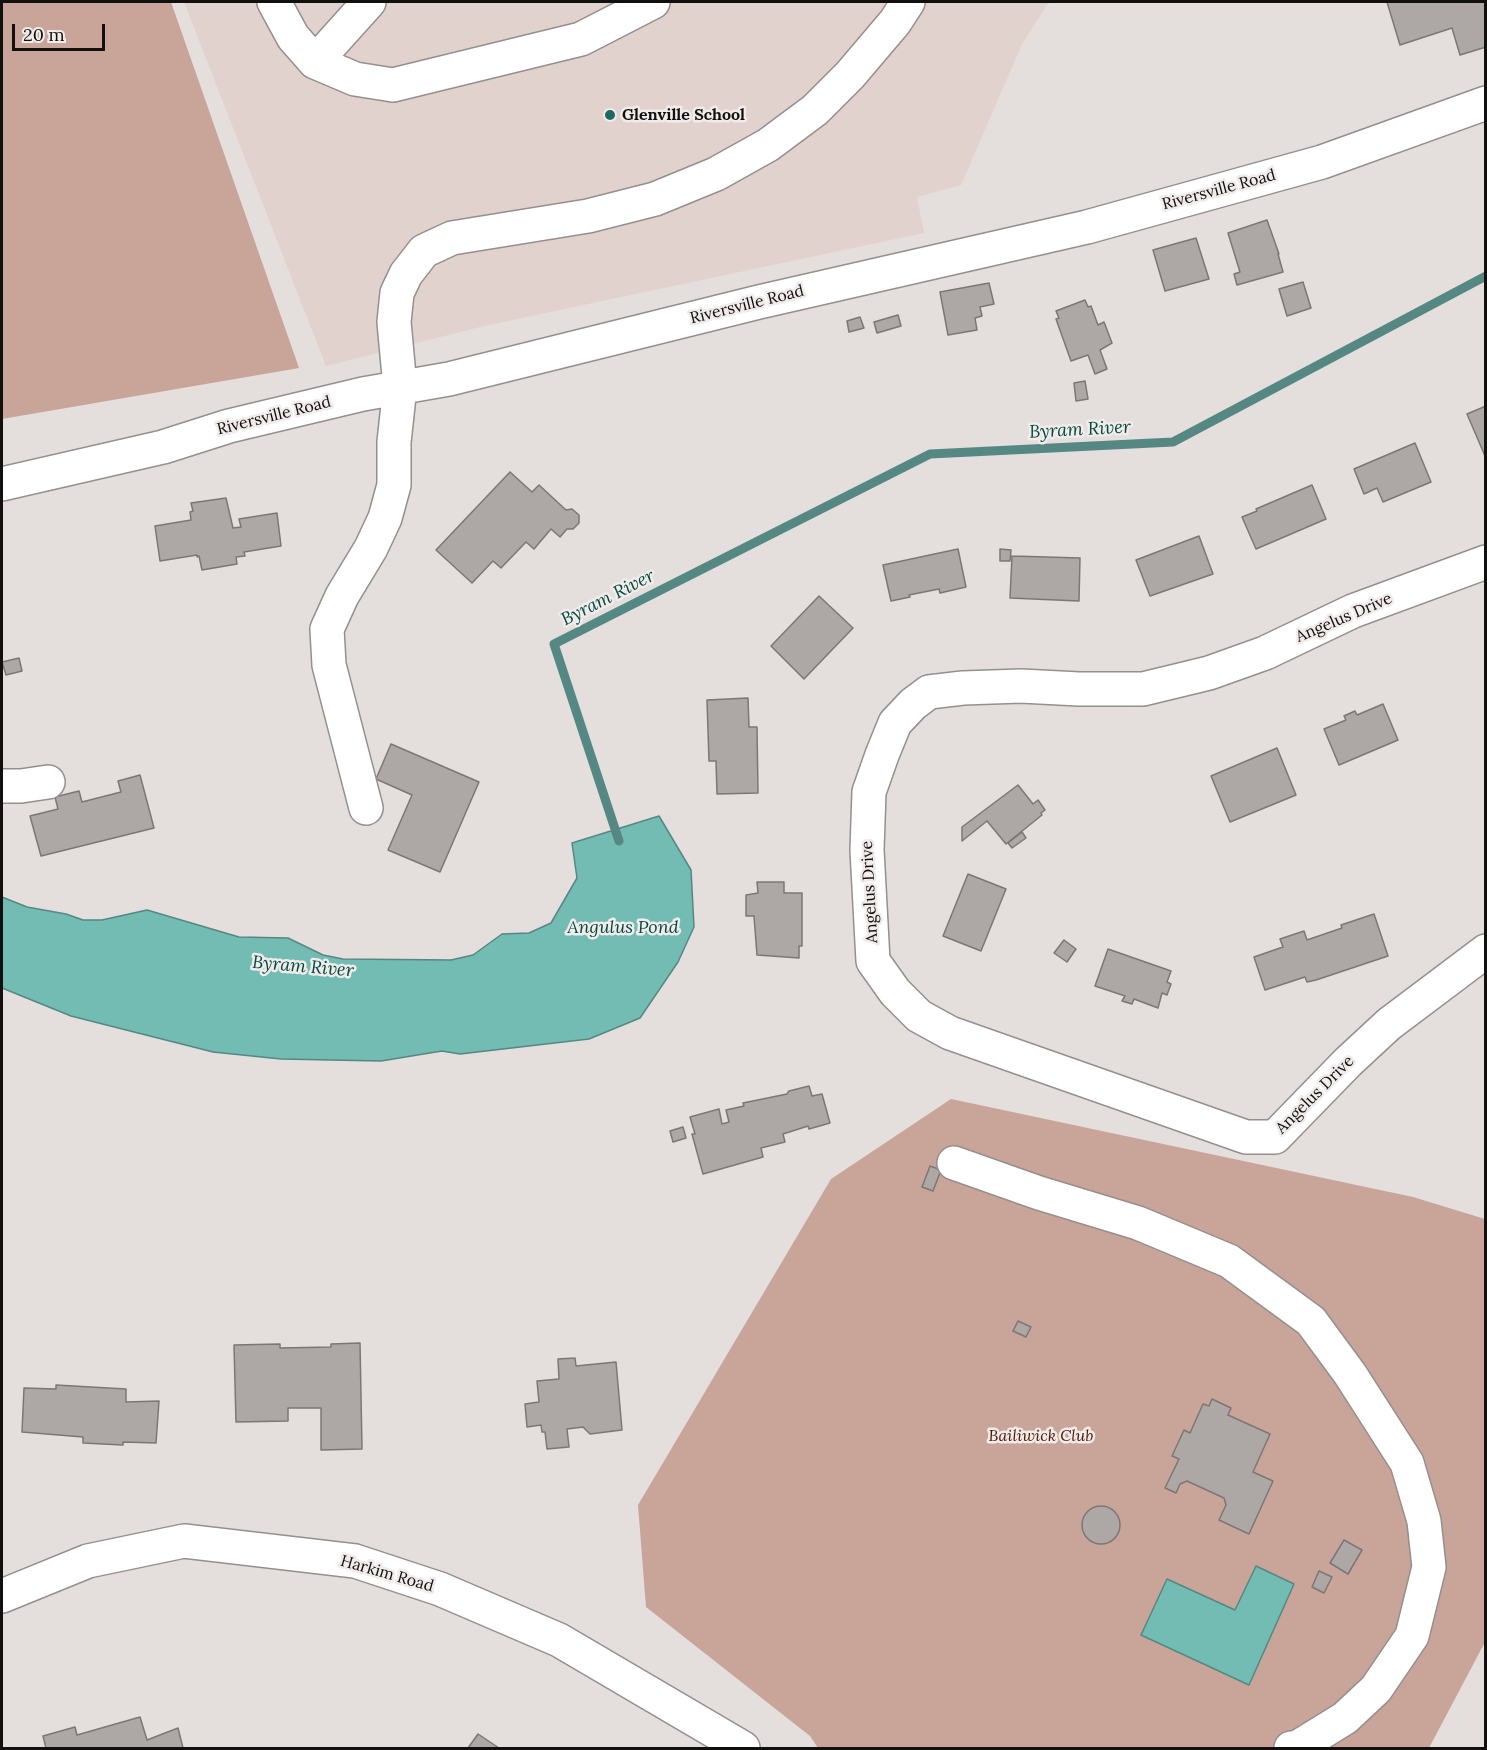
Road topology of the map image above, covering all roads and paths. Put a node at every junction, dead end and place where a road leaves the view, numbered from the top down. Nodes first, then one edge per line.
1 (274, 2) edge
2 (369, 2) edge
3 (653, 2) edge
4 (908, 2) edge
5 (315, 62) junction
6 (1485, 103) edge
7 (400, 387) junction
8 (2, 484) edge
9 (1485, 562) edge
10 (48, 782) dead end
11 (2, 786) edge
12 (366, 808) dead end
13 (1485, 951) edge
14 (954, 1163) dead end
15 (2, 1596) edge
16 (743, 1749) edge
17 (1291, 1749) edge

1 - 5 street
2 - 5 street
3 - 5 street
4 - 7 street
6 - 7 street, Riversville Road
7 - 8 street, Riversville Road
7 - 12 street
9 - 13 street, Angelus Drive
10 - 11 street
14 - 17 street
15 - 16 street, Harkim Road

